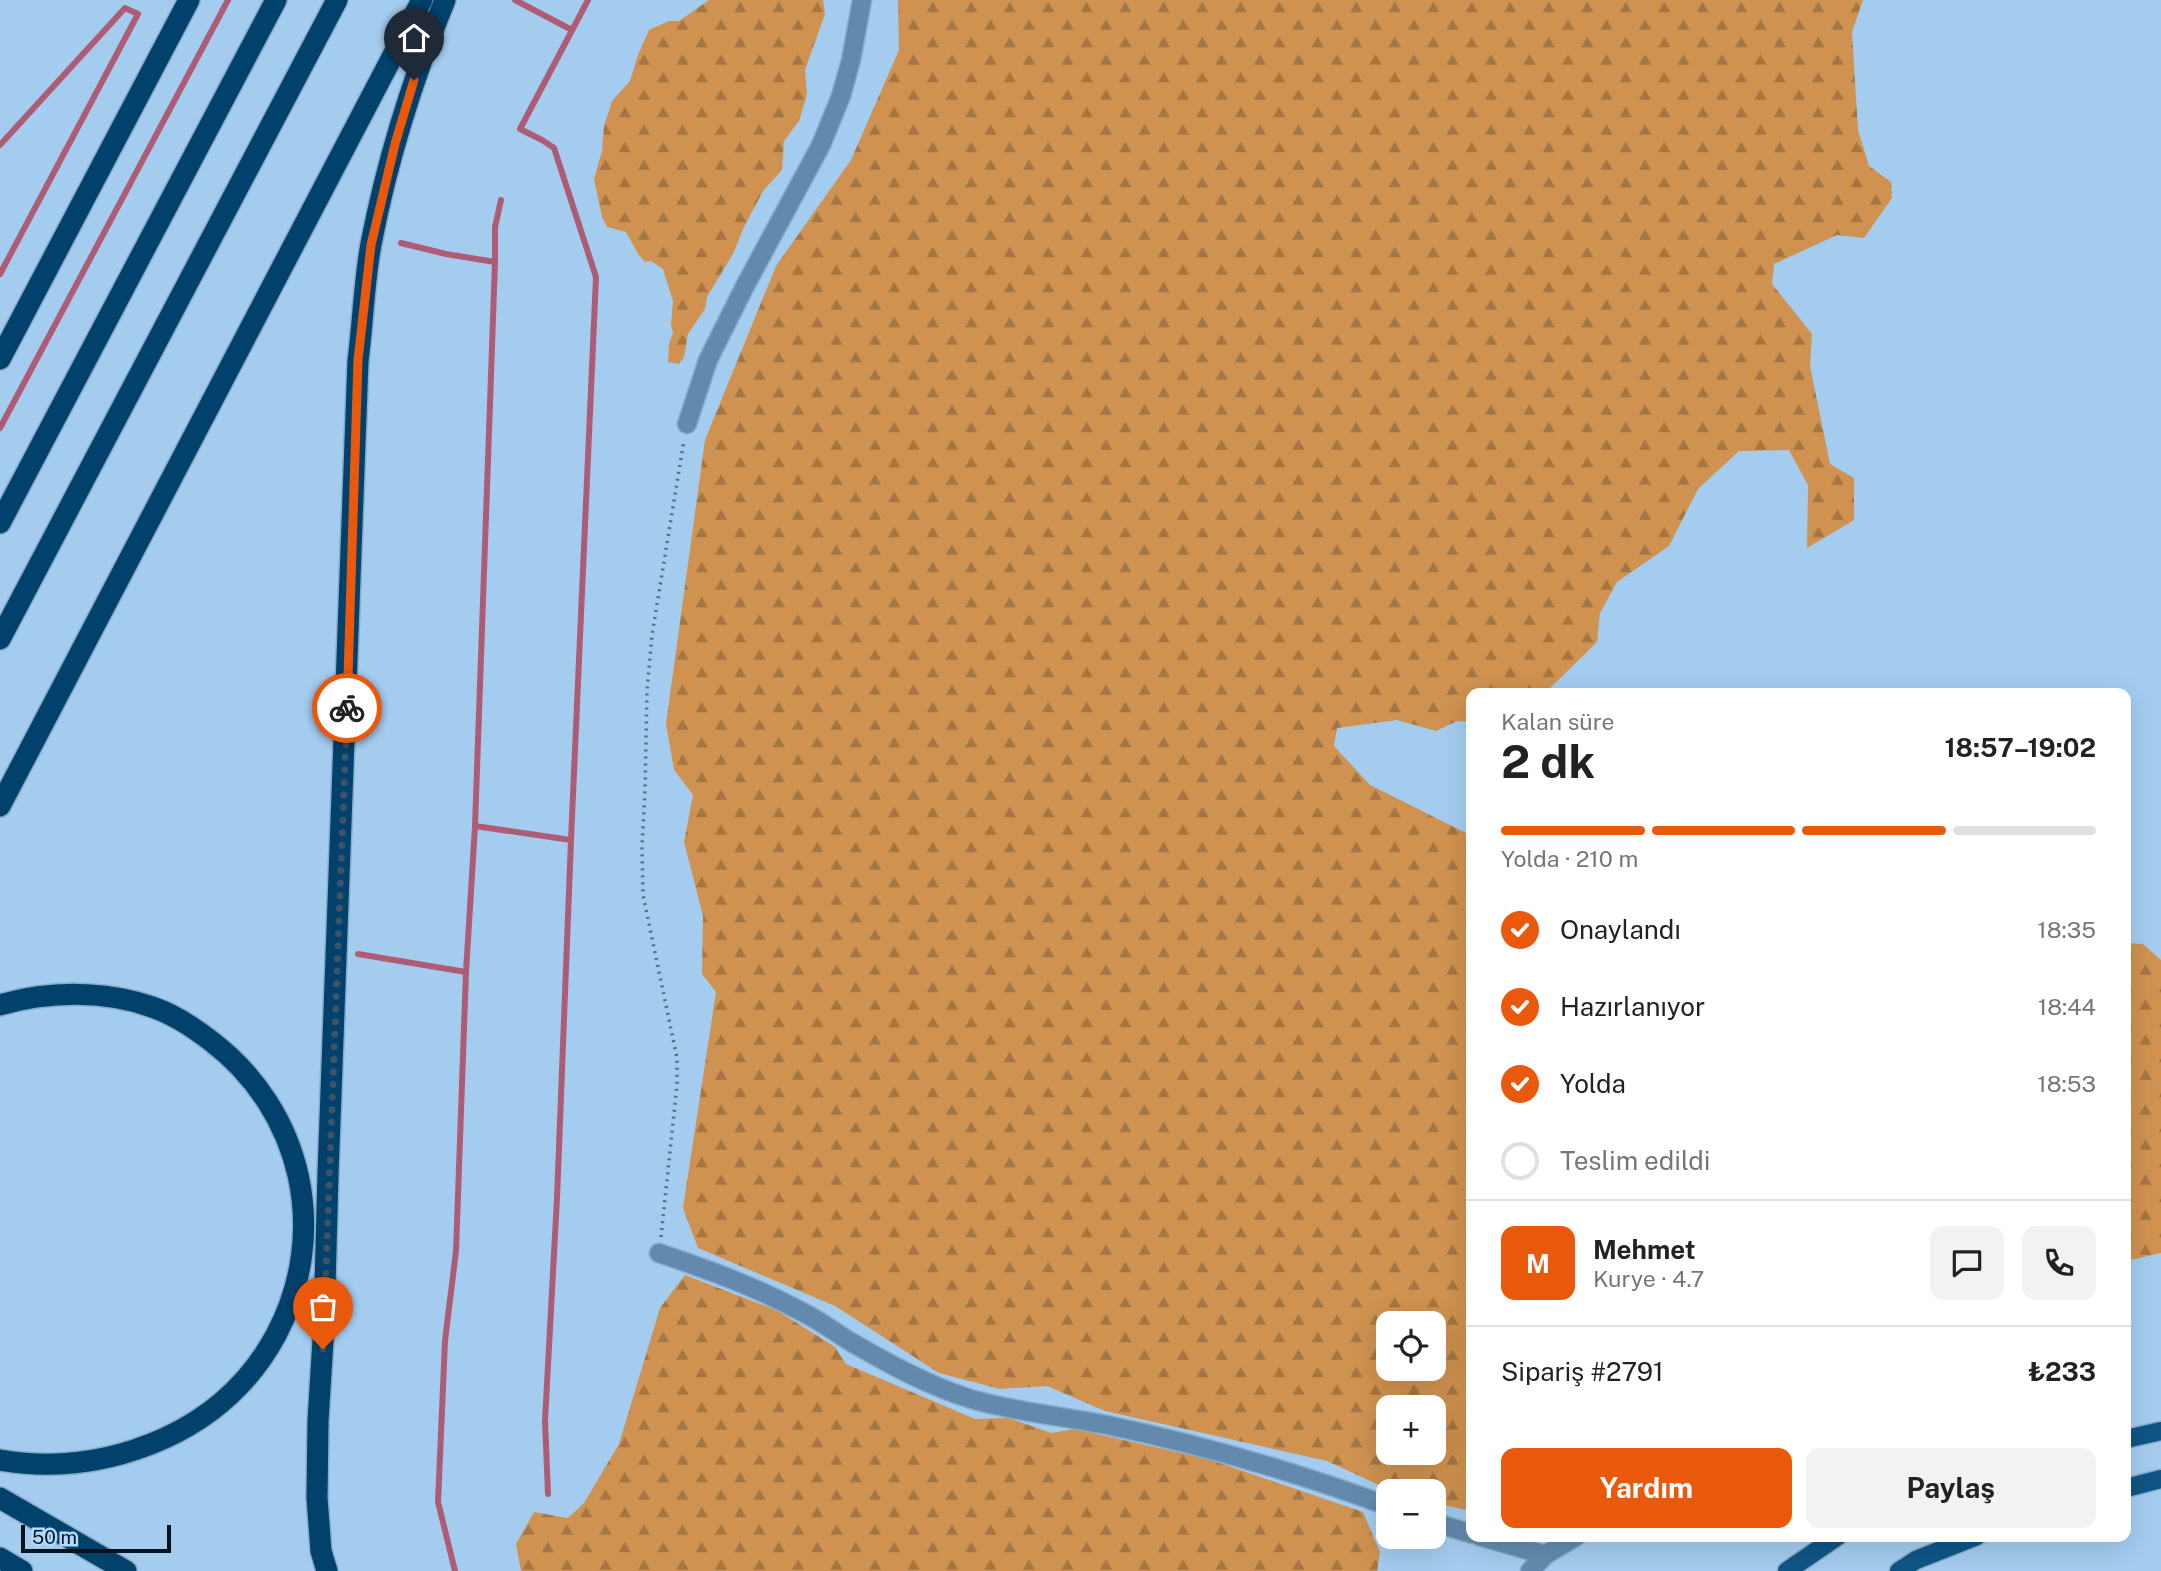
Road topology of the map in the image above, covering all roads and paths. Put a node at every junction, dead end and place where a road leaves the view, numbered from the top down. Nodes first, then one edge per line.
1 (189, 0) edge
2 (276, 0) edge
3 (337, 0) edge
4 (422, 0) edge
5 (445, 0) edge
6 (862, 0) edge
7 (0, 359) edge
8 (687, 424) joint
9 (0, 523) edge
10 (0, 639) edge
11 (0, 806) edge
12 (0, 1005) edge
13 (659, 1253) joint
14 (2161, 1431) edge
15 (2131, 1438) edge
16 (0, 1460) edge
17 (2161, 1479) edge
18 (2131, 1487) edge
19 (0, 1498) edge
20 (1376, 1502) edge
21 (1446, 1526) edge
22 (1466, 1532) edge
23 (1500, 1542) edge
24 (1567, 1542) edge
25 (1829, 1542) edge
26 (1962, 1542) edge
27 (1545, 1555) junction
28 (0, 1558) edge
29 (22, 1571) edge
30 (126, 1571) edge
31 (327, 1571) edge
32 (1530, 1571) edge
33 (1787, 1571) edge
34 (1899, 1571) edge

1 - 7 highway
2 - 9 highway
3 - 10 highway
4 - 11 highway
5 - 31 highway
6 - 8 street
8 - 13 path
12 - 16 highway
13 - 20 street
14 - 15 main road
17 - 18 main road
19 - 30 highway
21 - 22 street
23 - 27 street
24 - 27 street
25 - 33 main road
26 - 34 main road
27 - 32 street
28 - 29 highway

